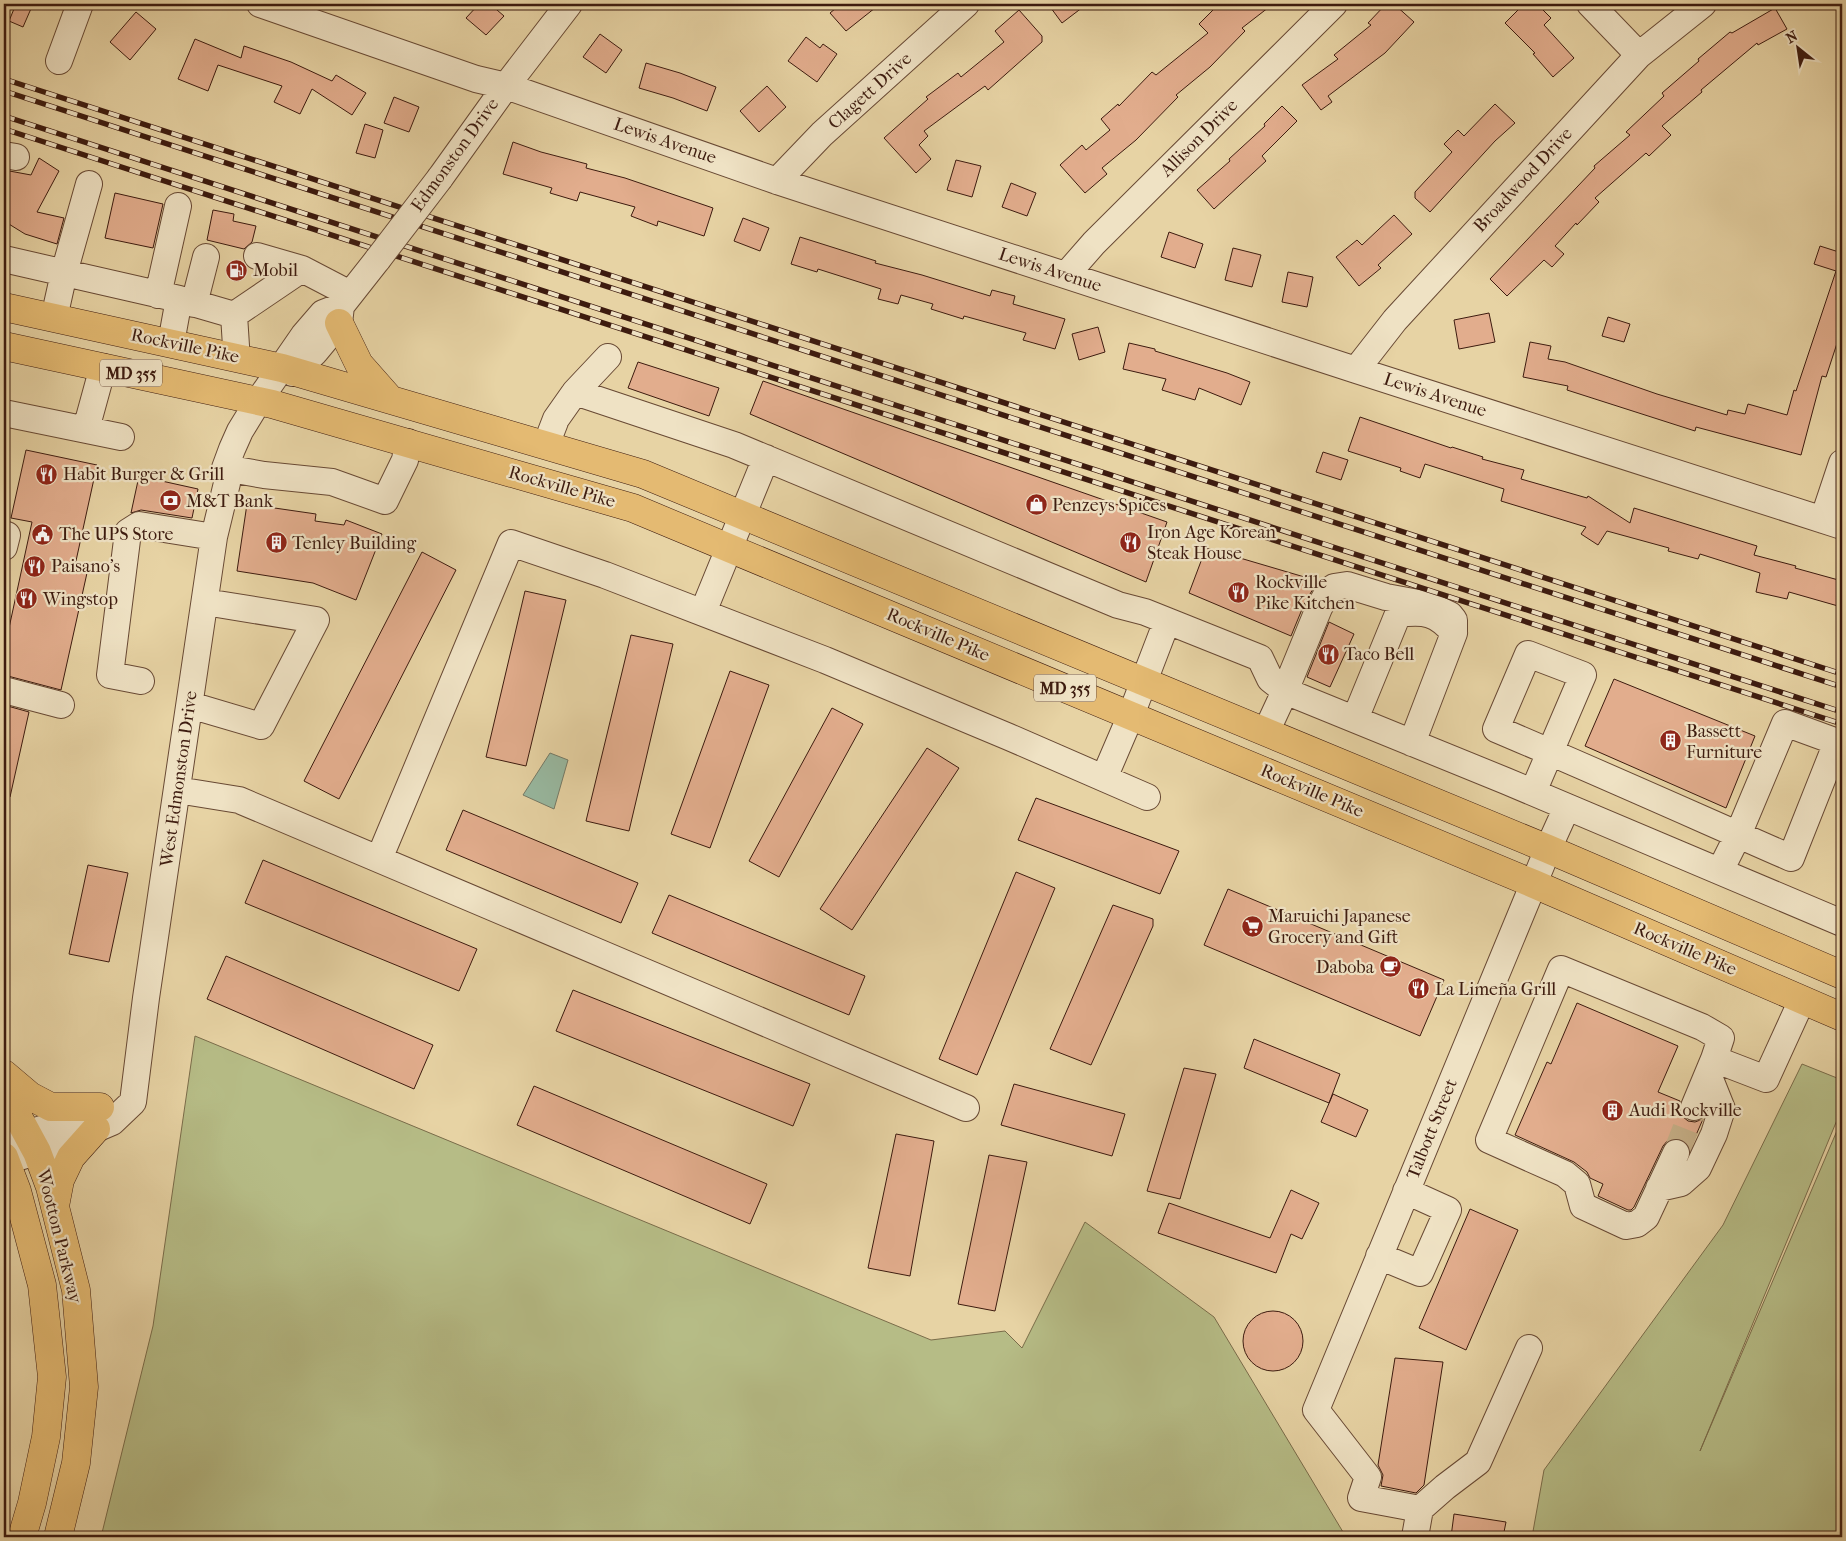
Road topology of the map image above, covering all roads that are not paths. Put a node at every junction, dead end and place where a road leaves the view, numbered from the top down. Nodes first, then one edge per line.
1 (80, 4) edge
2 (260, 4) edge
3 (569, 4) edge
4 (966, 4) edge
5 (1334, 4) edge
6 (1590, 4) edge
7 (1703, 4) edge
8 (1639, 55) junction
9 (59, 61) dead end
10 (506, 86) junction
11 (778, 180) junction
12 (89, 184) dead end
13 (178, 206) dead end
14 (257, 256) dead end
15 (206, 258) dead end
16 (4, 259) edge
17 (302, 269) junction
18 (64, 273) junction
19 (1066, 275) junction
20 (177, 299) junction
21 (4, 307) edge
22 (344, 308) junction
23 (234, 315) junction
24 (54, 318) junction
25 (171, 343) junction
26 (4, 346) edge
27 (233, 357) junction
28 (608, 357) dead end
29 (103, 367) junction
30 (289, 369) junction
31 (1356, 370) junction
32 (575, 392) junction
33 (389, 398) junction
34 (266, 402) junction
35 (4, 413) edge
36 (86, 430) junction
37 (122, 437) dead end
38 (408, 442) junction
39 (546, 445) junction
40 (766, 458) junction
41 (1842, 463) edge
42 (231, 477) junction
43 (743, 515) junction
44 (1833, 523) edge
45 (4, 534) edge
46 (214, 538) junction
47 (4, 547) edge
48 (728, 548) junction
49 (204, 602) junction
50 (703, 612) junction
51 (1167, 621) junction
52 (1454, 633) junction
53 (141, 681) dead end
54 (1144, 682) junction
55 (4, 690) edge
56 (1285, 691) junction
57 (61, 705) dead end
58 (190, 705) junction
59 (1130, 715) junction
60 (1355, 719) junction
61 (1266, 732) junction
62 (1412, 743) junction
63 (1104, 778) junction
64 (177, 790) junction
65 (1533, 792) junction
66 (1147, 797) dead end
67 (1567, 807) junction
68 (1738, 835) junction
69 (1548, 849) junction
70 (379, 860) junction
71 (1720, 871) junction
72 (1534, 884) junction
73 (1842, 923) edge
74 (1817, 965) junction
75 (1842, 975) edge
76 (1802, 1000) junction
77 (1842, 1017) edge
78 (1711, 1066) junction
79 (4, 1074) edge
80 (4, 1091) edge
81 (1694, 1107) tunnel mouth
82 (966, 1108) dead end
83 (98, 1118) junction
84 (16, 1149) edge
85 (1676, 1153) tunnel mouth
86 (1659, 1188) junction
87 (1406, 1192) junction
88 (55, 1206) junction
89 (1380, 1256) junction
90 (1529, 1348) dead end
91 (1420, 1509) junction
92 (22, 1537) edge
93 (58, 1537) edge
94 (1415, 1537) edge

1 - 9 street
2 - 10 street, Lewis Avenue
3 - 10 street, Edmonston Drive
4 - 11 street, Clagett Drive
5 - 19 street, Allison Drive
6 - 8 street
7 - 8 street, Broadwood Drive
8 - 31 street, Broadwood Drive
10 - 11 street, Lewis Avenue
10 - 22 street, Edmonston Drive, bridge
11 - 19 street, Lewis Avenue
12 - 18 street
13 - 20 street
14 - 17 street
15 - 20 street
16 - 18 street
17 - 22 street
17 - 23 street
18 - 20 street
18 - 24 street
19 - 31 street, Lewis Avenue
20 - 23 street
20 - 25 street
21 - 24 main road, Rockville Pike / MD 355
22 - 30 street, Edmonston Drive
22 - 33 main road
23 - 27 street
24 - 25 main road, Rockville Pike / MD 355
25 - 27 main road, Rockville Pike / MD 355
26 - 29 main road, Rockville Pike / MD 355
27 - 30 main road, Rockville Pike / MD 355
28 - 32 street
29 - 34 main road, Rockville Pike / MD 355
29 - 36 street
30 - 33 main road, Rockville Pike / MD 355
30 - 34 street, Edmonston Drive
31 - 44 street, Lewis Avenue
32 - 39 street
32 - 40 street
33 - 39 main road, Rockville Pike / MD 355
34 - 38 main road, Rockville Pike / MD 355
34 - 42 street, West Edmonston Drive
35 - 36 street
36 - 37 street
38 - 42 street
38 - 48 main road, Rockville Pike / MD 355
39 - 43 main road, Rockville Pike / MD 355
40 - 43 street
40 - 51 street
41 - 44 street
42 - 46 street, West Edmonston Drive
43 - 48 street
43 - 54 main road, Rockville Pike / MD 355
45 - 47 street
46 - 49 street, West Edmonston Drive
46 - 53 street
48 - 50 street
48 - 59 main road, Rockville Pike / MD 355
49 - 58 street, West Edmonston Drive
49 - 58 street
50 - 63 street
50 - 70 street
51 - 54 street
51 - 56 street
52 - 56 street
52 - 60 street
52 - 62 street
54 - 59 street
54 - 61 main road, Rockville Pike / MD 355
55 - 57 street
56 - 60 street
56 - 61 street
58 - 64 street, West Edmonston Drive
59 - 63 street
59 - 72 main road, Rockville Pike / MD 355
60 - 62 street
61 - 69 main road, Rockville Pike / MD 355
62 - 65 street
63 - 66 street
64 - 70 street
64 - 83 street, West Edmonston Drive
65 - 67 street
65 - 68 street
67 - 69 street, Talbott Street
67 - 71 street
68 - 68 street
68 - 71 street
69 - 72 street, Talbott Street
69 - 74 main road, Rockville Pike / MD 355
70 - 82 street
71 - 73 street
72 - 76 main road, Rockville Pike / MD 355
72 - 87 street, Talbott Street
74 - 75 main road, Rockville Pike / MD 355
74 - 76 main road
76 - 77 main road, Rockville Pike / MD 355
76 - 78 street
78 - 81 street
78 - 86 street
78 - 86 street
79 - 83 main road
80 - 84 main road, Wootton Parkway
83 - 84 street, West Edmonston Drive
83 - 88 main road
84 - 88 main road, Wootton Parkway
84 - 92 main road, Wootton Parkway
85 - 86 street
87 - 89 street, Talbott Street
87 - 89 street
88 - 93 main road, Wootton Parkway
89 - 91 street, Talbott Street
90 - 91 street
91 - 94 street

